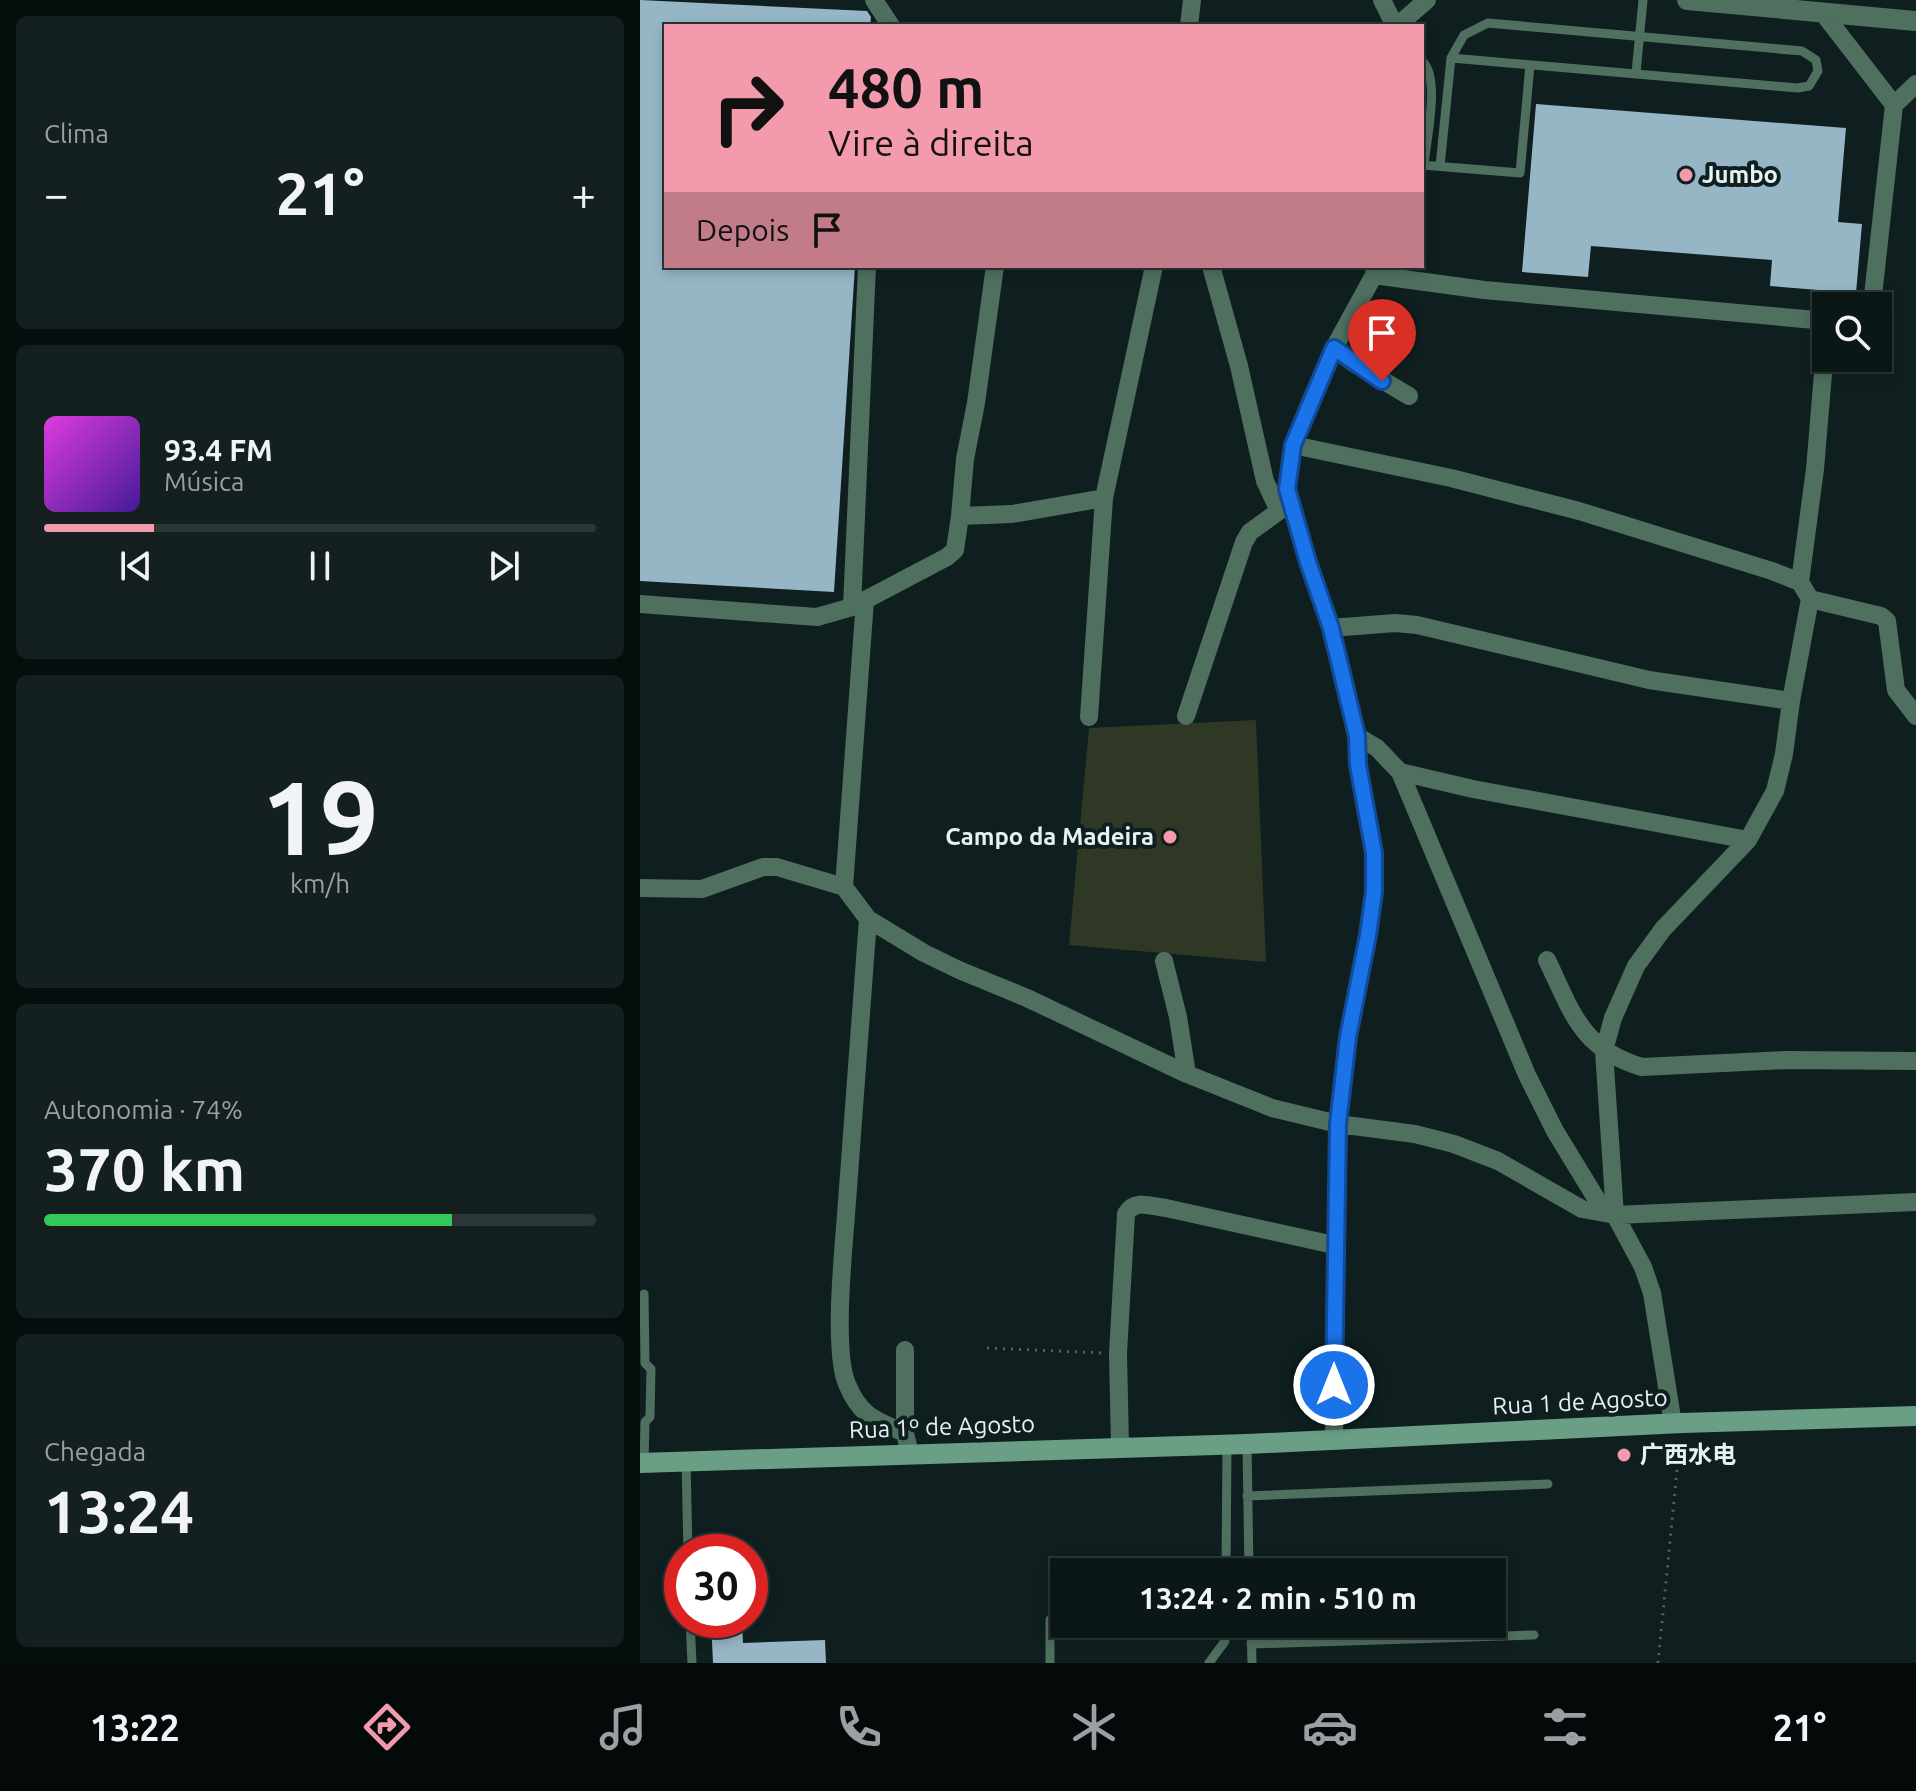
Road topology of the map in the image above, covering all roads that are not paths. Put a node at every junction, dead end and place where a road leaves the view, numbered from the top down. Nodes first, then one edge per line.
1 (874, 0) edge
2 (888, 0) edge
3 (1192, 0) edge
4 (1382, 0) edge
5 (1427, 0) edge
6 (1643, 0) edge
7 (1687, 0) edge
8 (1823, 13) junction
9 (1916, 21) edge
10 (891, 24) edge
11 (891, 24) edge
12 (1189, 24) edge
13 (1395, 24) edge
14 (1398, 24) edge
15 (1639, 37) junction
16 (1451, 58) junction
17 (1424, 63) edge
18 (1530, 65) junction
19 (1636, 73) junction
20 (1916, 84) edge
21 (1894, 105) junction
22 (1424, 156) edge
23 (1424, 165) edge
24 (1440, 166) junction
25 (867, 268) edge
26 (995, 268) edge
27 (1154, 268) edge
28 (1212, 268) edge
29 (1374, 270) edge
30 (1873, 292) edge
31 (1812, 320) edge
32 (1334, 348) junction
33 (1823, 372) edge
34 (1409, 396) dead end
35 (1293, 445) junction
36 (1287, 489) junction
37 (1104, 498) junction
38 (1279, 511) junction
39 (960, 516) junction
40 (1800, 582) junction
41 (1810, 599) junction
42 (859, 603) junction
43 (640, 604) edge
44 (1331, 628) junction
45 (1791, 701) junction
46 (1186, 716) dead end
47 (1916, 716) edge
48 (1089, 717) dead end
49 (1357, 736) junction
50 (1400, 772) junction
51 (1748, 840) junction
52 (844, 887) junction
53 (640, 888) edge
54 (868, 919) junction
55 (1547, 960) dead end
56 (1164, 961) dead end
57 (1604, 1051) junction
58 (1916, 1061) edge
59 (1187, 1074) junction
60 (1338, 1124) junction
61 (1916, 1202) edge
62 (1610, 1214) junction
63 (1334, 1245) junction
64 (644, 1294) dead end
65 (642, 1348) edge
66 (905, 1350) dead end
67 (642, 1364) edge
68 (1916, 1416) edge
69 (642, 1421) edge
70 (1677, 1424) junction
71 (905, 1433) junction
72 (642, 1439) edge
73 (1334, 1441) junction
74 (1237, 1444) junction
75 (1120, 1447) junction
76 (910, 1454) junction
77 (686, 1461) junction
78 (642, 1463) edge
79 (1548, 1484) dead end
80 (1247, 1496) junction
81 (688, 1534) edge
82 (1227, 1558) edge
83 (1249, 1558) edge
84 (1534, 1635) dead end
85 (691, 1638) edge
86 (1050, 1638) edge
87 (1225, 1638) edge
88 (1251, 1638) edge
89 (1251, 1644) junction
90 (692, 1663) edge
91 (1050, 1663) edge
92 (1209, 1663) edge
93 (1252, 1663) edge

1 - 10 street
2 - 11 street
3 - 12 street
4 - 13 street
5 - 14 street
6 - 15 lane
7 - 8 street
8 - 9 street
8 - 21 street
15 - 16 lane
15 - 19 lane
15 - 19 lane
16 - 18 lane
16 - 24 lane
17 - 22 lane
18 - 19 lane
18 - 24 lane
20 - 21 street
21 - 30 street
23 - 24 lane
25 - 42 street
26 - 39 street
27 - 37 street
28 - 38 street
29 - 31 street
29 - 32 street
32 - 34 street
32 - 35 street
33 - 40 street
35 - 36 street
35 - 40 street
36 - 38 street
36 - 44 street
37 - 39 street
37 - 48 street
38 - 46 street
39 - 42 street
40 - 41 street
41 - 45 street
41 - 47 street
42 - 43 street
42 - 52 street
44 - 45 street
44 - 49 street
45 - 51 street
49 - 50 street
49 - 60 street
50 - 51 street
50 - 62 street
51 - 57 street
52 - 53 street
52 - 54 street
54 - 59 street
54 - 71 street
55 - 57 street
56 - 59 street
57 - 58 street
57 - 62 street
59 - 60 street
60 - 62 street
60 - 63 street
61 - 62 street
62 - 70 street
63 - 73 street
63 - 75 street
64 - 65 lane
65 - 67 lane
66 - 71 street
67 - 69 lane
68 - 70 main road, Rua 1 de Agosto
69 - 72 lane
70 - 73 main road, Rua 1 de Agosto
71 - 76 street
72 - 78 lane
73 - 74 main road, Rua 1 de Agosto
74 - 75 main road, Rua 1º de Agosto
74 - 80 lane
74 - 82 lane
75 - 76 main road, Rua 1º de Agosto
76 - 77 main road, Rua 1º de Agosto
77 - 78 main road, Rua 1º de Agosto
77 - 81 lane
79 - 80 lane
80 - 83 lane
84 - 89 lane
85 - 90 lane
86 - 91 lane
87 - 92 lane
88 - 89 lane
89 - 93 lane

